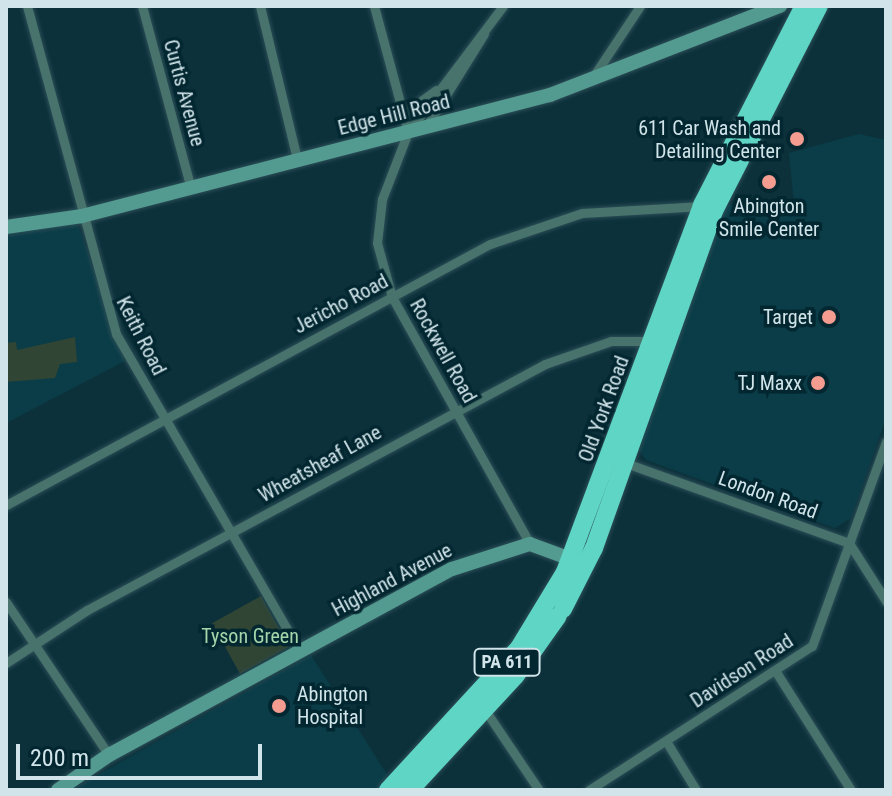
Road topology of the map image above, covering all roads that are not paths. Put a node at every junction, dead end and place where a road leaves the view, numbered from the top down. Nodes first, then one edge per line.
1 (27, 6) edge
2 (142, 6) edge
3 (260, 6) edge
4 (374, 6) edge
5 (503, 6) edge
6 (640, 6) edge
7 (780, 6) edge
8 (804, 6) edge
9 (819, 6) edge
10 (484, 34) junction
11 (591, 80) junction
12 (445, 83) junction
13 (403, 114) junction
14 (426, 127) junction
15 (408, 132) junction
16 (297, 159) junction
17 (191, 189) junction
18 (708, 207) junction
19 (82, 216) junction
20 (6, 227) edge
21 (392, 297) junction
22 (659, 344) junction
23 (455, 412) junction
24 (165, 419) junction
25 (886, 442) edge
26 (618, 460) junction
27 (6, 505) edge
28 (231, 533) junction
29 (849, 543) junction
30 (530, 544) junction
31 (579, 562) junction
32 (886, 601) edge
33 (6, 602) edge
34 (35, 644) junction
35 (300, 651) junction
36 (6, 663) edge
37 (776, 672) junction
38 (485, 710) junction
39 (666, 741) junction
40 (109, 755) junction
41 (58, 790) edge
42 (388, 790) edge
43 (410, 790) edge
44 (539, 790) edge
45 (589, 790) edge
46 (696, 790) edge
47 (851, 790) edge

1 - 19 street, Keith Road
2 - 17 street, Curtis Avenue
3 - 16 street
4 - 13 street
5 - 10 street, Rockwell Road
6 - 11 street
7 - 11 street, Edge Hill Road
8 - 18 highway, Old York Road / PA 611
9 - 18 highway, Old York Road / PA 611
10 - 12 street, Rockwell Road
10 - 14 street, Rockwell Road
11 - 14 street, Edge Hill Road
12 - 13 street, Rockwell Road
12 - 15 street, Rockwell Road
13 - 15 street
14 - 15 street, Edge Hill Road
15 - 16 street, Edge Hill Road
15 - 21 street, Rockwell Road
16 - 17 street, Edge Hill Road
17 - 19 street, Edge Hill Road
18 - 21 street, Jericho Road
18 - 22 highway, Old York Road / PA 611
19 - 20 street, Edge Hill Road
19 - 24 street, Keith Road
21 - 23 street, Rockwell Road
21 - 24 street, Jericho Road
22 - 23 street, Wheatsheaf Lane
22 - 26 highway, Old York Road / PA 611
23 - 28 street, Wheatsheaf Lane
23 - 30 street, Rockwell Road
24 - 27 street, Jericho Road
24 - 28 street, Keith Road
25 - 29 street, Davidson Road
26 - 29 street, London Road
26 - 31 highway, Old York Road / PA 611
28 - 34 street, Wheatsheaf Lane
28 - 35 street, Keith Road
29 - 32 street
29 - 37 street, Davidson Road
30 - 31 street
30 - 35 street, Highland Avenue
31 - 38 highway, Old York Road / PA 611
31 - 42 highway, Old York Road / PA 611
33 - 34 street
34 - 36 street, Wheatsheaf Lane
34 - 40 street
35 - 40 street, Highland Avenue
37 - 39 street, Davidson Road
37 - 47 street
38 - 43 highway, Old York Road / PA 611
38 - 44 street
39 - 45 street, Davidson Road
39 - 46 street
40 - 41 street, Highland Avenue

